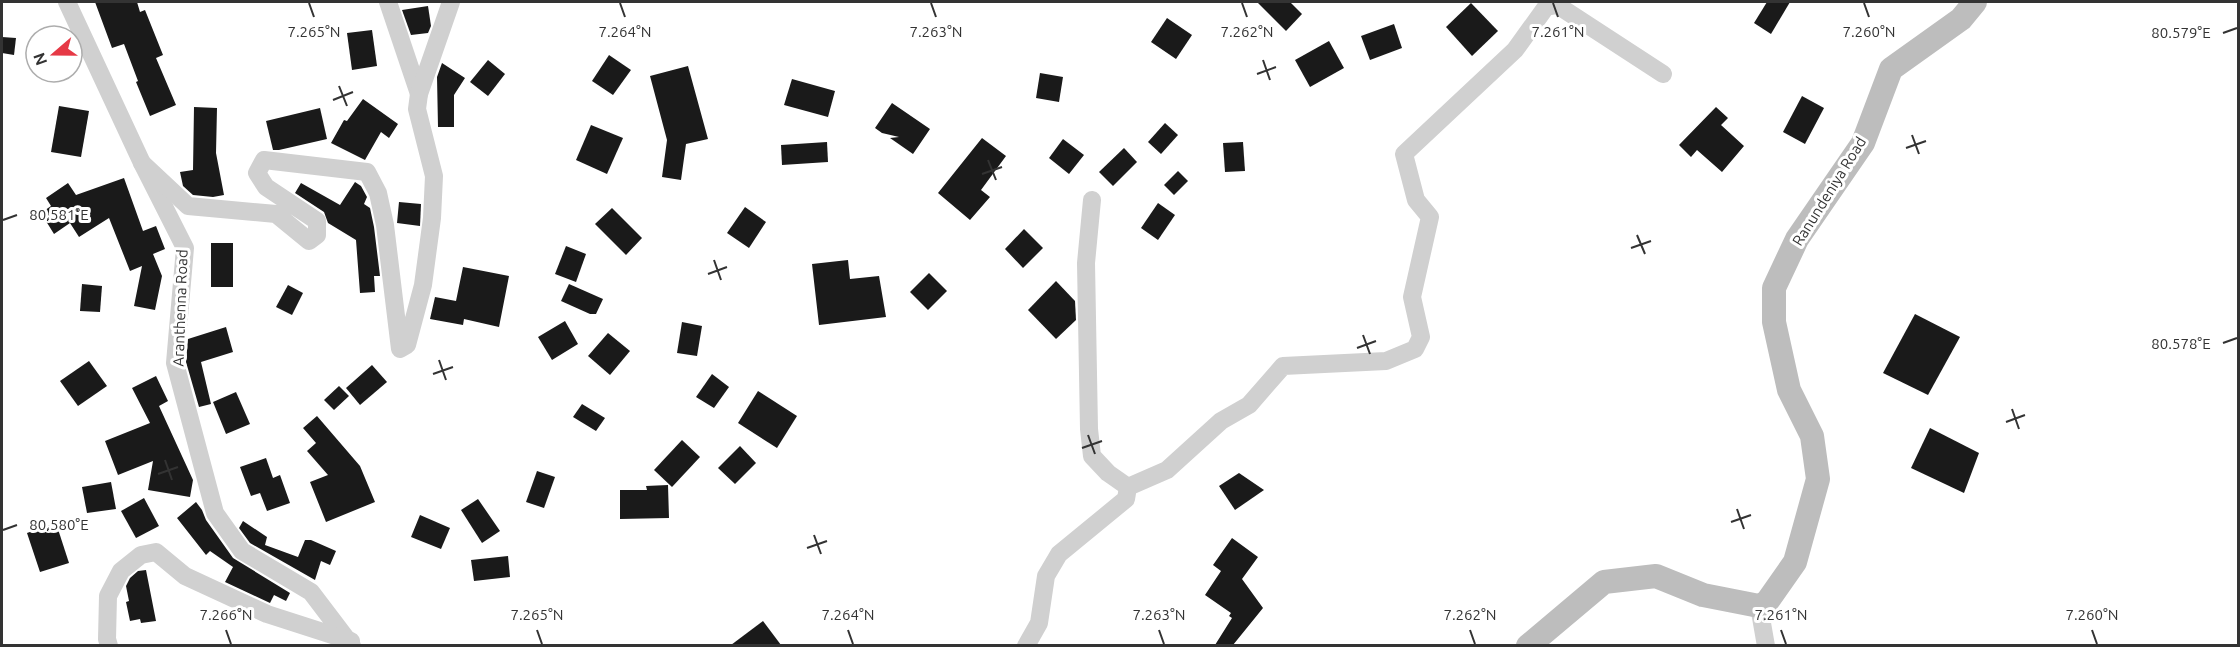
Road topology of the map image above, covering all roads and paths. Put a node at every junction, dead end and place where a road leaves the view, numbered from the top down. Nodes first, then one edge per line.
1 (67, 2) edge
2 (388, 2) edge
3 (451, 2) edge
4 (1975, 2) edge
5 (1663, 74) dead end
6 (419, 94) junction
7 (142, 163) junction
8 (1092, 200) dead end
9 (1128, 487) junction
10 (1759, 606) junction
11 (352, 644) edge
12 (109, 645) edge
13 (1026, 645) edge
14 (1528, 645) edge
15 (1766, 645) edge

1 - 7 street, Aranthenna Road
2 - 6 street
3 - 6 street
4 - 10 main road, Ranundeniya Road
5 - 9 street
6 - 7 street
7 - 11 street, Aranthenna Road
8 - 9 street
9 - 13 street
10 - 14 main road
10 - 15 street
11 - 12 street

